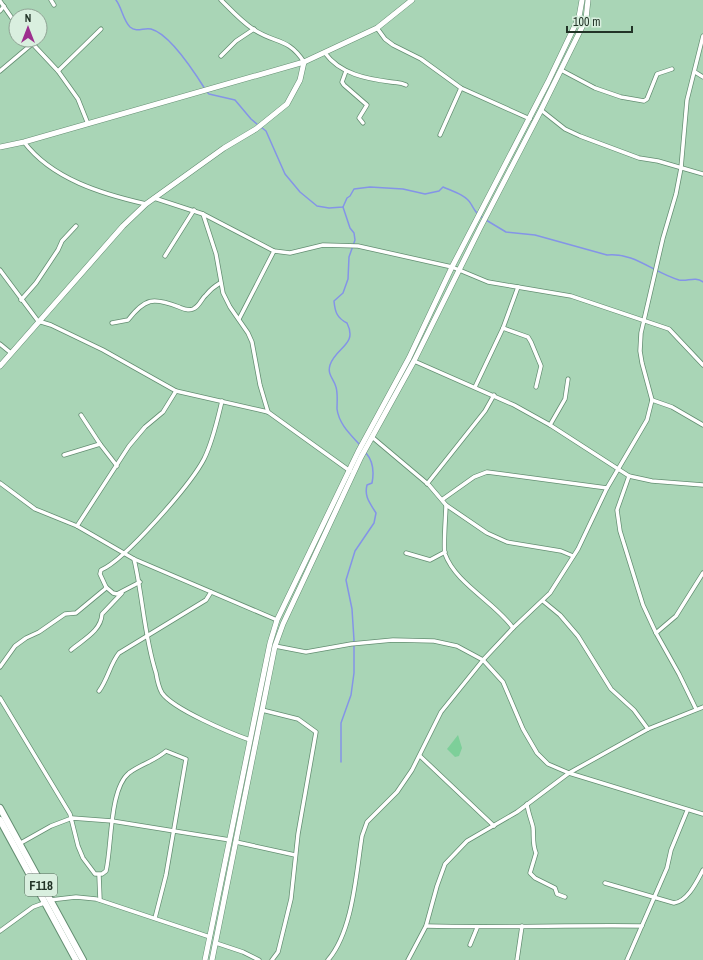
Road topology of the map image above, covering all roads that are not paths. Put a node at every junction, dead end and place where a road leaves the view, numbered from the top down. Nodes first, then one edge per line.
1 (51, 0) edge
2 (221, 0) edge
3 (412, 0) edge
4 (582, 0) edge
5 (588, 0) edge
6 (0, 1) edge
7 (54, 5) dead end
8 (4, 6) junction
9 (0, 11) edge
10 (8, 12) edge
11 (377, 28) junction
12 (101, 29) dead end
13 (254, 29) junction
14 (703, 36) edge
15 (27, 48) edge
16 (36, 48) edge
17 (325, 53) junction
18 (220, 56) dead end
19 (304, 62) junction
20 (672, 69) dead end
21 (0, 70) edge
22 (561, 70) junction
23 (58, 71) junction
24 (346, 71) junction
25 (695, 72) junction
26 (703, 78) edge
27 (551, 83) junction
28 (406, 85) dead end
29 (461, 88) junction
30 (541, 110) junction
31 (530, 118) junction
32 (363, 123) dead end
33 (88, 124) junction
34 (440, 135) dead end
35 (24, 142) junction
36 (0, 147) edge
37 (681, 168) junction
38 (703, 174) edge
39 (154, 198) junction
40 (146, 204) junction
41 (194, 210) junction
42 (203, 214) junction
43 (76, 226) dead end
44 (274, 251) junction
45 (165, 256) dead end
46 (452, 266) junction
47 (0, 270) edge
48 (460, 270) junction
49 (2, 275) edge
50 (220, 283) junction
51 (518, 287) junction
52 (21, 300) junction
53 (239, 319) junction
54 (644, 320) junction
55 (38, 321) junction
56 (112, 323) dead end
57 (503, 328) junction
58 (0, 344) edge
59 (11, 353) junction
60 (414, 361) junction
61 (0, 366) edge
62 (703, 366) edge
63 (568, 379) dead end
64 (475, 387) junction
65 (536, 387) dead end
66 (176, 391) junction
67 (494, 395) junction
68 (652, 400) junction
69 (222, 402) junction
70 (268, 412) junction
71 (81, 415) dead end
72 (382, 415) junction
73 (550, 425) junction
74 (703, 425) edge
75 (372, 437) junction
76 (367, 443) junction
77 (100, 444) junction
78 (359, 455) junction
79 (64, 456) dead end
80 (117, 466) junction
81 (618, 468) junction
82 (350, 471) junction
83 (628, 476) junction
84 (0, 483) edge
85 (428, 484) junction
86 (703, 486) edge
87 (607, 488) junction
88 (443, 499) junction
89 (446, 505) junction
90 (77, 526) junction
91 (314, 545) junction
92 (320, 548) junction
93 (445, 552) junction
94 (125, 553) junction
95 (406, 553) dead end
96 (573, 556) junction
97 (134, 559) junction
98 (703, 572) edge
99 (140, 582) junction
100 (106, 587) junction
101 (122, 592) junction
102 (211, 592) junction
103 (543, 602) junction
104 (278, 620) junction
105 (513, 628) junction
106 (656, 633) junction
107 (146, 636) junction
108 (275, 646) junction
109 (71, 650) dead end
110 (483, 660) junction
111 (0, 667) edge
112 (99, 691) dead end
113 (0, 698) edge
114 (703, 706) edge
115 (696, 709) junction
116 (262, 710) junction
117 (648, 729) junction
118 (250, 740) junction
119 (420, 756) junction
120 (569, 773) junction
121 (242, 780) junction
122 (248, 782) junction
123 (528, 804) junction
124 (0, 808) edge
125 (687, 811) junction
126 (703, 814) edge
127 (72, 818) junction
128 (0, 820) edge
129 (112, 821) junction
130 (494, 826) junction
131 (173, 831) junction
132 (230, 840) junction
133 (236, 842) junction
134 (19, 844) junction
135 (295, 855) junction
136 (703, 870) edge
137 (99, 875) junction
138 (605, 883) dead end
139 (221, 885) junction
140 (227, 886) junction
141 (565, 897) dead end
142 (655, 897) junction
143 (100, 900) junction
144 (47, 902) junction
145 (155, 918) junction
146 (426, 926) junction
147 (522, 926) junction
148 (642, 926) junction
149 (477, 928) junction
150 (0, 931) edge
151 (210, 937) junction
152 (216, 943) junction
153 (470, 945) dead end
154 (76, 960) edge
155 (82, 960) edge
156 (205, 960) edge
157 (212, 960) edge
158 (259, 960) edge
159 (272, 960) edge
160 (328, 960) edge
161 (408, 960) edge
162 (517, 960) edge
163 (627, 960) edge

1 - 7 street
2 - 13 street
3 - 11 main road
4 - 27 main road
5 - 22 main road
6 - 8 street
8 - 9 street
8 - 10 street
11 - 17 main road
11 - 29 street
12 - 23 street
13 - 18 street
13 - 19 street
14 - 25 street
15 - 21 street
16 - 23 street
17 - 19 main road
17 - 24 street
19 - 33 main road
19 - 39 main road
20 - 22 street
22 - 27 main road
23 - 33 street
24 - 28 street
24 - 32 street
25 - 26 street
25 - 37 street
27 - 30 main road
27 - 31 main road
29 - 31 street
29 - 34 street
30 - 37 street
30 - 48 main road
31 - 46 main road
33 - 35 main road
35 - 36 main road
35 - 40 street
37 - 38 street
37 - 54 street
39 - 40 main road
39 - 41 street
40 - 55 main road
41 - 42 street
41 - 45 street
42 - 44 street
42 - 50 street
43 - 52 street
44 - 46 street
44 - 53 street
46 - 48 street
46 - 72 main road
47 - 49 street
48 - 51 street
48 - 60 main road
49 - 52 street
50 - 53 street
50 - 56 street
51 - 54 street
51 - 57 street
52 - 55 street
53 - 70 street
54 - 62 street
54 - 68 street
55 - 59 main road
55 - 66 street
57 - 64 street
57 - 65 street
58 - 59 street
59 - 61 main road
60 - 64 street
60 - 72 main road
63 - 73 street
64 - 67 street
66 - 69 street
66 - 80 street
67 - 73 street
67 - 85 street
68 - 74 street
68 - 81 street
69 - 70 street
69 - 94 street
70 - 82 street
71 - 77 street
72 - 75 main road
72 - 76 main road
73 - 81 street
75 - 76 main road
75 - 85 street
76 - 78 main road
77 - 79 street
77 - 80 street
78 - 82 main road
78 - 92 main road
80 - 90 street
81 - 83 street
81 - 87 street
82 - 91 main road
83 - 86 street
83 - 106 street
84 - 90 street
85 - 88 street
87 - 88 street
87 - 96 street
88 - 89 street
89 - 93 street
89 - 96 street
90 - 94 street
91 - 92 main road
91 - 104 main road
92 - 108 main road
93 - 95 street
93 - 105 street
94 - 97 street
94 - 100 street
96 - 103 street
97 - 99 street
97 - 102 street
98 - 106 street
99 - 101 street
99 - 107 street
100 - 101 street
100 - 111 street
101 - 109 street
102 - 104 street
102 - 107 street
103 - 105 street
103 - 117 street
104 - 118 main road
105 - 110 street
106 - 115 street
107 - 112 street
107 - 118 street
108 - 110 street
108 - 116 main road
110 - 119 street
110 - 120 street
113 - 127 street
114 - 115 street
115 - 117 street
116 - 122 main road
116 - 135 street
117 - 120 street
118 - 121 main road
119 - 130 street
119 - 160 street
120 - 123 street
120 - 125 street
121 - 122 main road
121 - 132 main road
122 - 133 main road
123 - 130 street
123 - 141 street
124 - 134 main road, F118
125 - 126 street
125 - 142 street
127 - 129 street
127 - 134 street
127 - 137 street
128 - 144 main road, F118
129 - 131 street
129 - 131 street
129 - 137 street
130 - 146 street
131 - 132 street
131 - 145 street
132 - 139 main road
133 - 135 street
133 - 140 main road
134 - 144 main road, F118
135 - 159 street
136 - 142 street
137 - 143 street
138 - 142 street
139 - 140 main road
139 - 151 main road
140 - 152 main road
142 - 148 street
143 - 144 street
143 - 145 street
144 - 150 street
144 - 154 main road, F118
144 - 155 main road, F118
145 - 151 street
146 - 149 street
146 - 161 street
147 - 148 street
147 - 149 street
147 - 162 street
148 - 163 street
149 - 153 street
151 - 156 main road
152 - 157 main road
152 - 158 street

